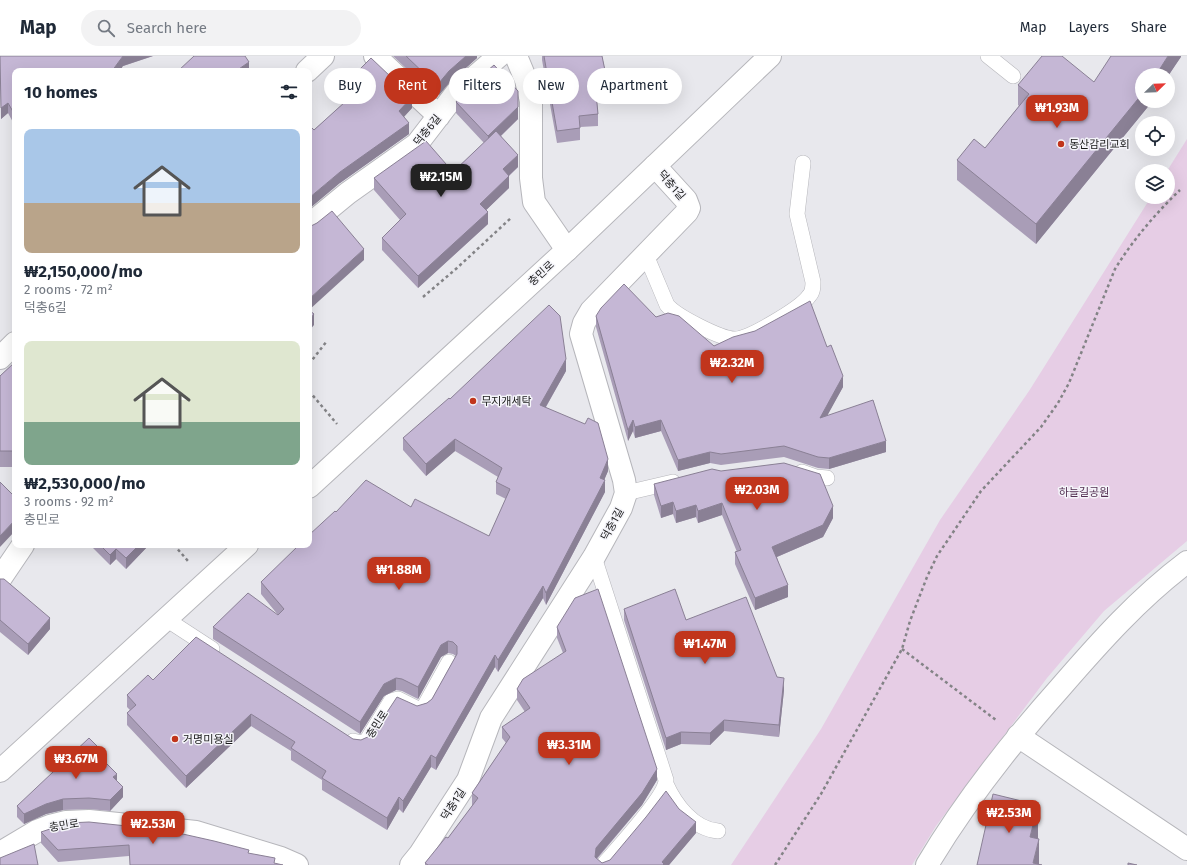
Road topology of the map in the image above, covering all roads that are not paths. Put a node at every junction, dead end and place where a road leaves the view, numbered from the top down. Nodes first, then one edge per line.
1 (323, 56) edge
2 (375, 56) edge
3 (499, 56) edge
4 (516, 56) edge
5 (770, 56) edge
6 (988, 56) edge
7 (310, 68) edge
8 (1013, 76) dead end
9 (439, 116) junction
10 (804, 163) dead end
11 (655, 166) junction
12 (312, 223) edge
13 (567, 250) junction
14 (646, 255) junction
15 (12, 346) edge
16 (0, 358) edge
17 (790, 468) edge
18 (827, 478) dead end
19 (684, 479) edge
20 (312, 484) edge
21 (626, 493) junction
22 (21, 548) edge
23 (243, 548) edge
24 (594, 556) junction
25 (1187, 562) edge
26 (0, 579) edge
27 (166, 619) junction
28 (225, 657) edge
29 (449, 662) dead end
30 (342, 733) edge
31 (1018, 736) junction
32 (0, 771) edge
33 (666, 784) junction
34 (718, 831) dead end
35 (1187, 849) edge
36 (0, 853) edge
37 (297, 865) edge
38 (411, 865) edge
39 (603, 865) edge
40 (927, 865) edge

1 - 7 street
2 - 9 street
3 - 9 street, 덕충6길
4 - 13 street
5 - 11 street, 충민로
6 - 8 lane
9 - 12 street, 덕충6길
10 - 14 lane
11 - 13 street, 충민로
11 - 14 street, 덕충1길
13 - 20 street, 충민로
14 - 21 street, 덕충1길
15 - 16 street
17 - 18 lane
19 - 21 lane
21 - 24 street, 덕충1길
22 - 26 street
23 - 27 street
24 - 33 lane
24 - 38 street, 덕충1길
25 - 31 street
27 - 28 lane
27 - 32 street
29 - 30 lane, 충민로
31 - 35 street
31 - 40 street
33 - 34 lane
33 - 39 lane
36 - 37 street, 충민로

